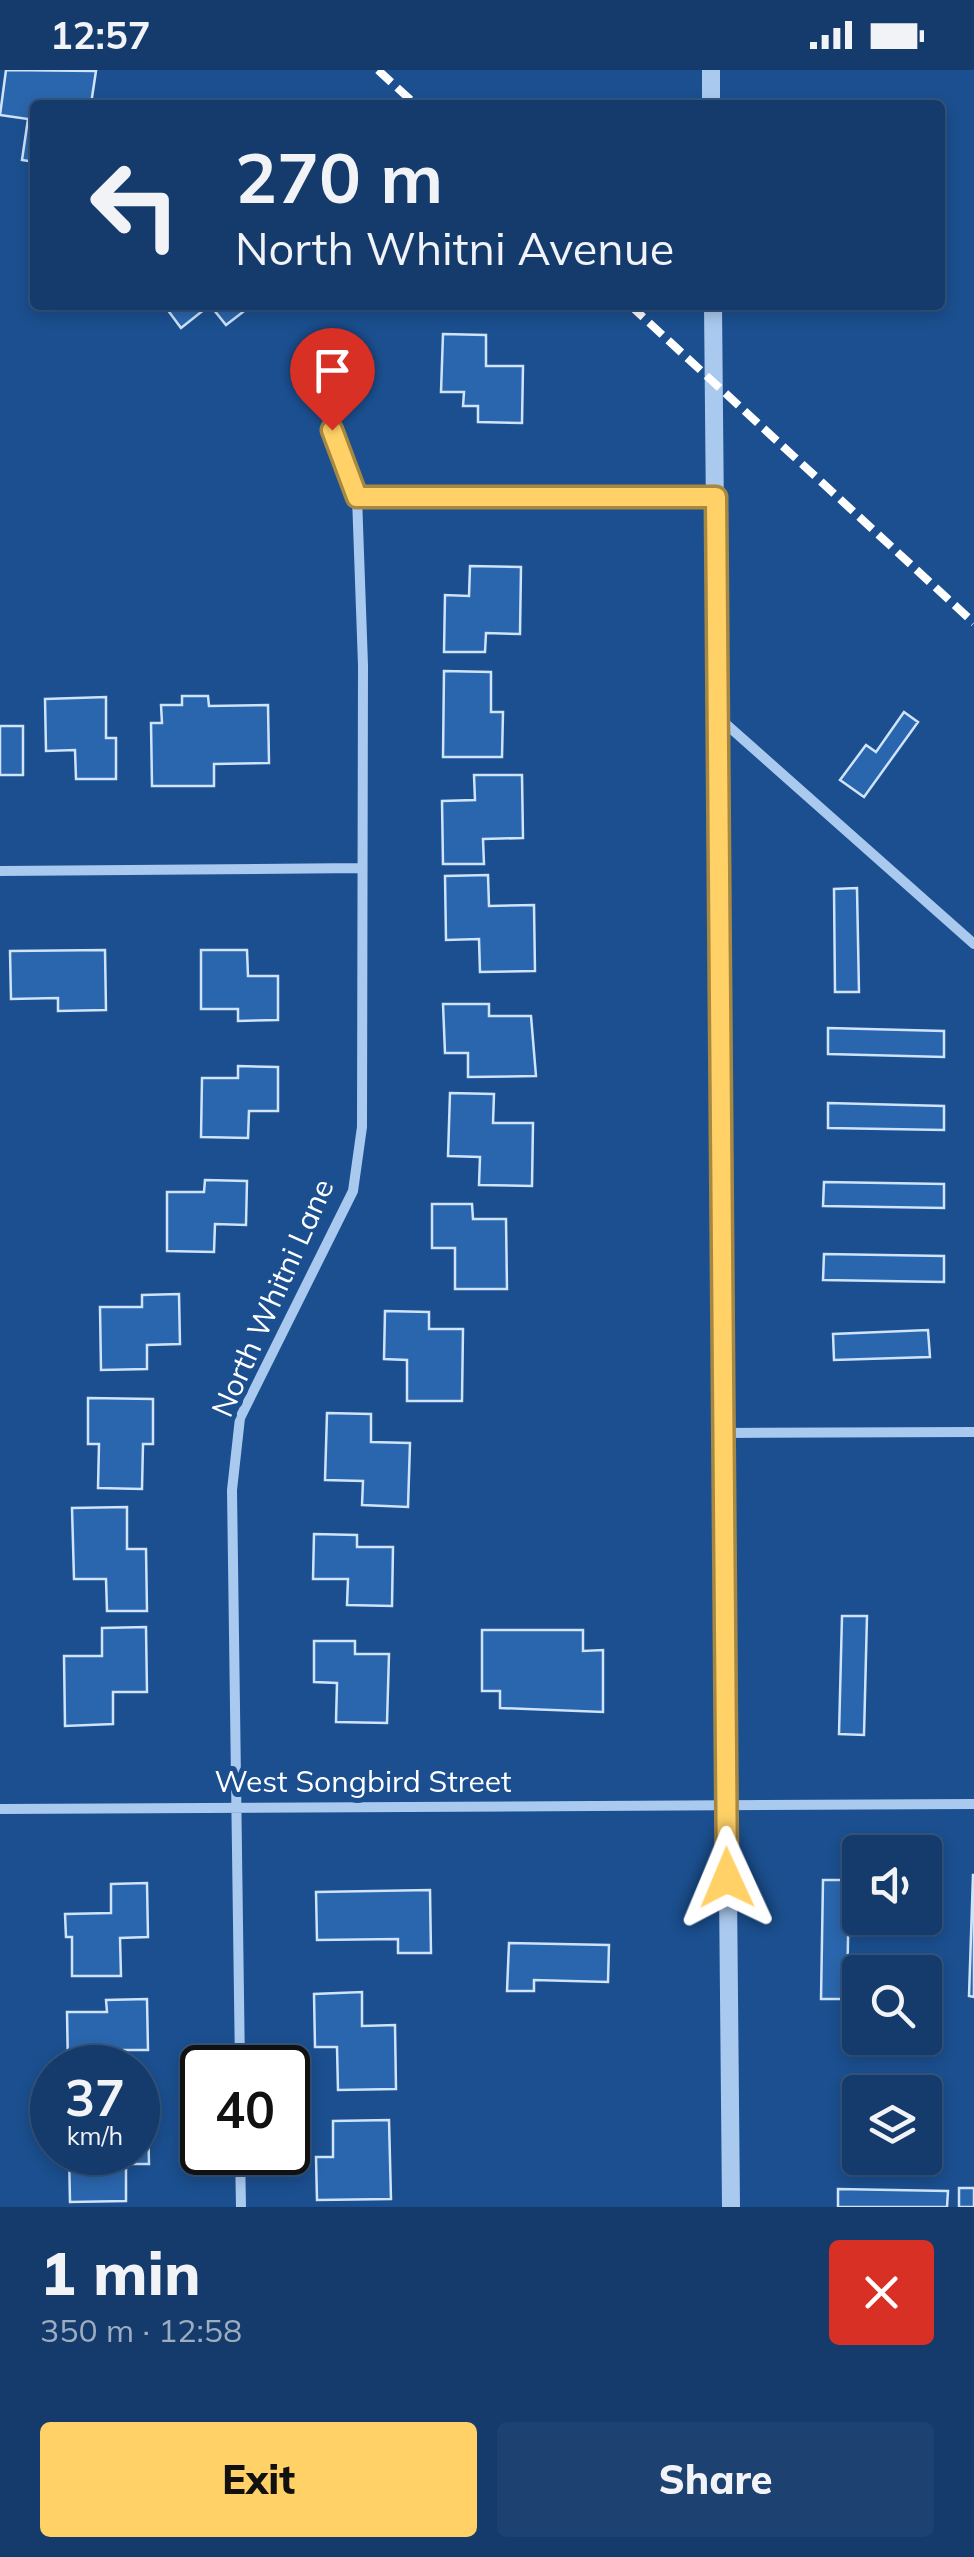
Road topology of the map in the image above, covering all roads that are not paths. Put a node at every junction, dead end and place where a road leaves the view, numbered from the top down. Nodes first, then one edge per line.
1 (711, 70) edge
2 (711, 100) edge
3 (712, 310) edge
4 (309, 379) dead end
5 (357, 497) junction
6 (716, 497) junction
7 (718, 716) junction
8 (362, 868) junction
9 (0, 871) edge
10 (974, 944) edge
11 (974, 1432) edge
12 (723, 1433) junction
13 (974, 1804) edge
14 (726, 1805) junction
15 (238, 1808) junction
16 (0, 1809) edge
17 (240, 2045) edge
18 (240, 2175) edge
19 (240, 2207) edge
20 (731, 2207) edge

1 - 2 street
3 - 6 street
4 - 5 street, North Whitni Lane
5 - 6 street
5 - 8 street, North Whitni Lane
6 - 7 street
7 - 10 street
7 - 12 street
8 - 9 street
8 - 15 street, North Whitni Lane
11 - 12 street
12 - 14 street
13 - 14 street, West Songbird Street
14 - 15 street, West Songbird Street
14 - 20 street
15 - 16 street, West Songbird Street
15 - 17 street, North Whitni Lane
18 - 19 street

